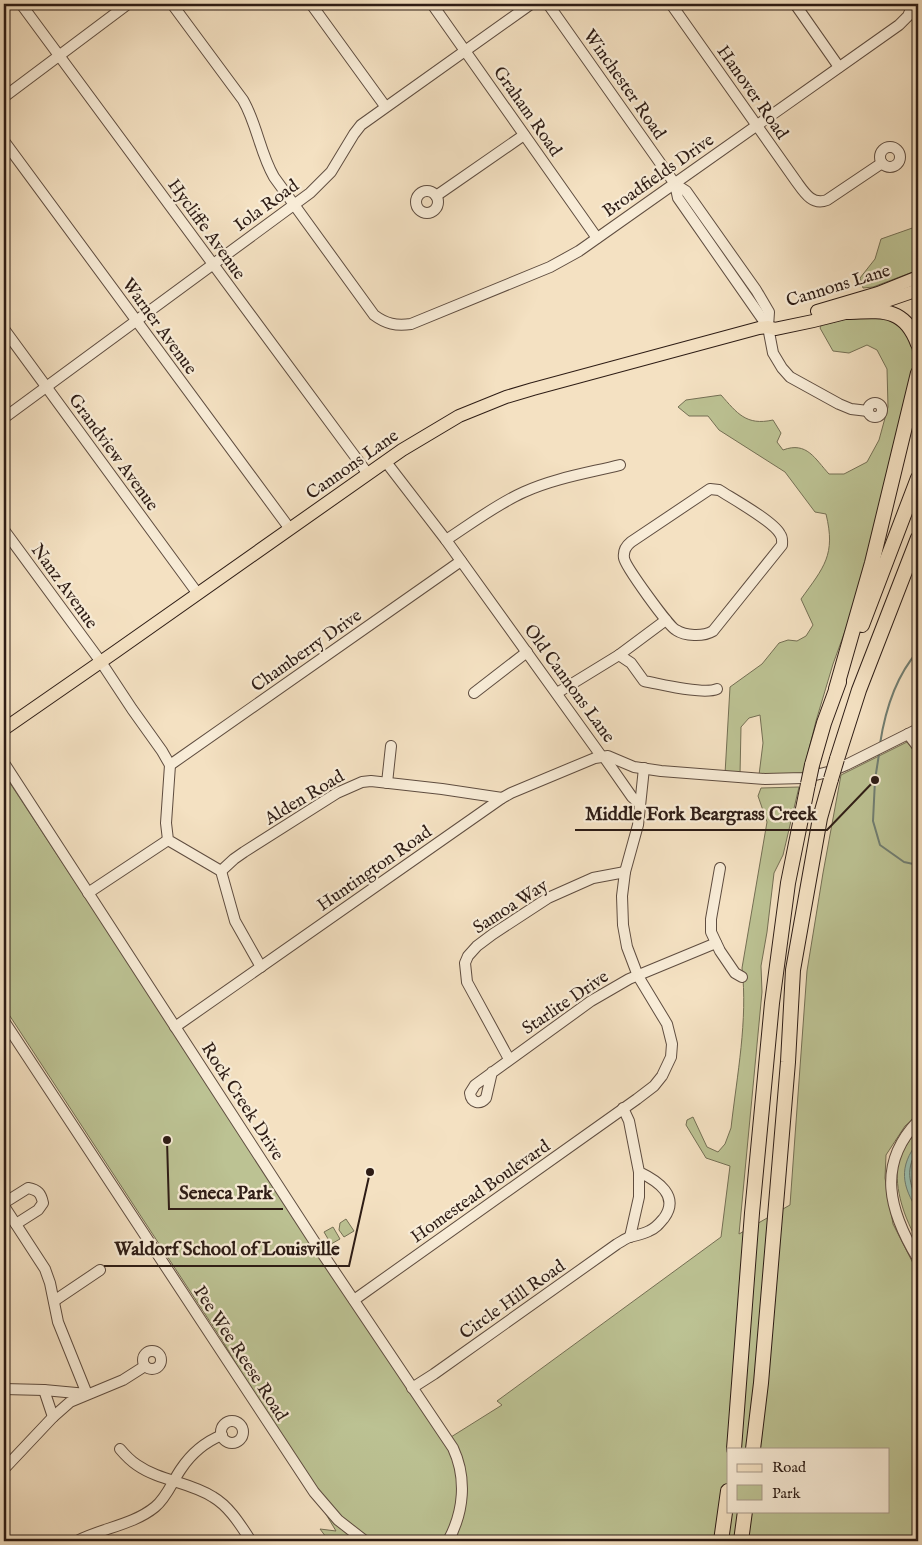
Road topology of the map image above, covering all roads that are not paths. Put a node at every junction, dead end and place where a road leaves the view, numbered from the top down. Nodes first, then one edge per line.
1 (21, 4) edge
2 (128, 4) edge
3 (172, 4) edge
4 (311, 4) edge
5 (432, 4) edge
6 (531, 4) edge
7 (548, 4) edge
8 (671, 4) edge
9 (794, 4) edge
10 (913, 4) edge
11 (465, 50) junction
12 (59, 56) junction
13 (839, 67) junction
14 (4, 97) edge
15 (385, 106) junction
16 (757, 125) junction
17 (524, 134) junction
18 (4, 141) edge
19 (882, 163) dead end
20 (675, 184) junction
21 (436, 196) dead end
22 (294, 205) junction
23 (597, 238) junction
24 (213, 265) junction
25 (918, 277) edge
26 (918, 290) edge
27 (844, 310) junction
28 (136, 321) junction
29 (768, 327) junction
30 (4, 329) edge
31 (918, 344) edge
32 (918, 373) edge
33 (46, 386) junction
34 (868, 412) dead end
35 (4, 418) edge
36 (386, 462) junction
37 (620, 465) dead end
38 (368, 474) junction
39 (918, 478) edge
40 (290, 529) junction
41 (4, 530) edge
42 (918, 538) edge
43 (446, 540) junction
44 (918, 543) edge
45 (910, 560) junction
46 (461, 561) junction
47 (198, 594) junction
48 (666, 620) junction
49 (527, 652) junction
50 (619, 655) junction
51 (101, 662) junction
52 (717, 689) dead end
53 (836, 689) junction
54 (474, 693) dead end
55 (557, 694) junction
56 (4, 728) edge
57 (918, 729) edge
58 (908, 734) junction
59 (391, 746) dead end
60 (918, 747) edge
61 (603, 757) junction
62 (4, 763) edge
63 (170, 765) junction
64 (644, 768) junction
65 (387, 783) junction
66 (502, 798) junction
67 (640, 804) junction
68 (168, 840) junction
69 (720, 868) dead end
70 (221, 871) junction
71 (625, 872) junction
72 (88, 893) junction
73 (716, 943) junction
74 (261, 966) junction
75 (638, 976) junction
76 (742, 977) dead end
77 (4, 1021) edge
78 (175, 1026) junction
79 (509, 1060) junction
80 (492, 1072) dead end
81 (624, 1108) junction
82 (918, 1121) edge
83 (639, 1172) junction
84 (4, 1204) edge
85 (16, 1224) junction
86 (630, 1237) junction
87 (918, 1259) edge
88 (100, 1270) dead end
89 (354, 1300) junction
90 (54, 1301) junction
91 (145, 1366) dead end
92 (412, 1388) junction
93 (4, 1389) edge
94 (44, 1390) junction
95 (87, 1394) junction
96 (53, 1417) junction
97 (222, 1436) dead end
98 (734, 1448) edge
99 (753, 1448) edge
100 (120, 1449) dead end
101 (4, 1469) edge
102 (174, 1481) junction
103 (727, 1498) edge
104 (746, 1512) edge
105 (77, 1541) edge
106 (251, 1541) edge
107 (366, 1541) edge
108 (448, 1541) edge
109 (721, 1541) edge
110 (741, 1541) edge

1 - 12 street, Hycliffe Avenue
2 - 12 street
3 - 22 street
4 - 15 street
5 - 11 street, Graham Road
6 - 11 street, Iola Road
7 - 20 street, Winchester Road
8 - 16 street, Hanover Road
9 - 13 street
10 - 13 street, Broadfields Drive
11 - 15 street, Iola Road
11 - 17 street, Graham Road
12 - 14 street
12 - 24 street, Hycliffe Avenue
13 - 16 street, Broadfields Drive
15 - 22 street, Iola Road
16 - 19 street, Hanover Road
16 - 20 street, Broadfields Drive
17 - 21 street
17 - 23 street, Graham Road
18 - 28 street, Warner Avenue
20 - 23 street, Broadfields Drive
20 - 29 street, Winchester Road
22 - 23 street, Broadfields Drive
22 - 24 street, Iola Road
24 - 28 street, Iola Road
24 - 38 street, Hycliffe Avenue
25 - 27 main road, Cannons Lane
26 - 27 main road, Cannons Lane
27 - 29 main road, Cannons Lane
27 - 31 highway
28 - 33 street, Iola Road
28 - 40 street, Warner Avenue
29 - 34 street, Winchester Road
29 - 36 main road, Cannons Lane
30 - 33 street, Grandview Avenue
32 - 53 highway
33 - 35 street, Iola Road
33 - 47 street, Grandview Avenue
36 - 38 main road, Cannons Lane
36 - 43 street, Old Cannons Lane
37 - 43 street
38 - 40 main road, Cannons Lane
39 - 53 highway
40 - 47 main road, Cannons Lane
41 - 51 street, Nanz Avenue
42 - 45 highway
43 - 46 street, Old Cannons Lane
44 - 45 highway
45 - 99 highway, bridge
46 - 49 street, Old Cannons Lane
46 - 63 street, Chamberry Drive
47 - 51 main road, Cannons Lane
48 - 48 street
48 - 50 street
49 - 54 street
49 - 55 street, Old Cannons Lane
50 - 52 street
50 - 55 street
51 - 56 main road, Cannons Lane
51 - 63 street, Nanz Avenue
53 - 98 highway, bridge
55 - 61 street, Old Cannons Lane
57 - 58 street, Old Cannons Lane
58 - 60 street
58 - 64 street, Old Cannons Lane
59 - 65 street
61 - 64 street, Old Cannons Lane
61 - 66 street, Huntington Road
61 - 67 street
62 - 72 street, Rock Creek Drive
63 - 68 street
64 - 67 street
65 - 66 street, Alden Road
65 - 70 street, Alden Road
66 - 74 street, Huntington Road
67 - 71 street
68 - 70 street
68 - 72 street
69 - 73 street
70 - 74 street
71 - 75 street
71 - 79 street, Samoa Way
72 - 78 street, Rock Creek Drive
73 - 75 street, Starlite Drive
73 - 76 street
74 - 78 street, Huntington Road
75 - 79 street, Starlite Drive
75 - 81 street
77 - 107 street, Pee Wee Reese Road
78 - 89 street, Rock Creek Drive
79 - 80 street, Starlite Drive
81 - 83 street
81 - 89 street, Homestead Boulevard
82 - 87 street
83 - 86 street
83 - 86 street, Circle Hill Road
84 - 85 street
84 - 85 street
85 - 90 street
86 - 92 street, Circle Hill Road
88 - 90 street
89 - 92 street, Rock Creek Drive
90 - 95 street
91 - 95 street
92 - 108 street, Rock Creek Drive
93 - 94 street
94 - 95 street
94 - 96 street
95 - 96 street
96 - 101 street
97 - 102 street
100 - 102 street
102 - 105 street
102 - 106 street
103 - 109 highway
104 - 110 highway

